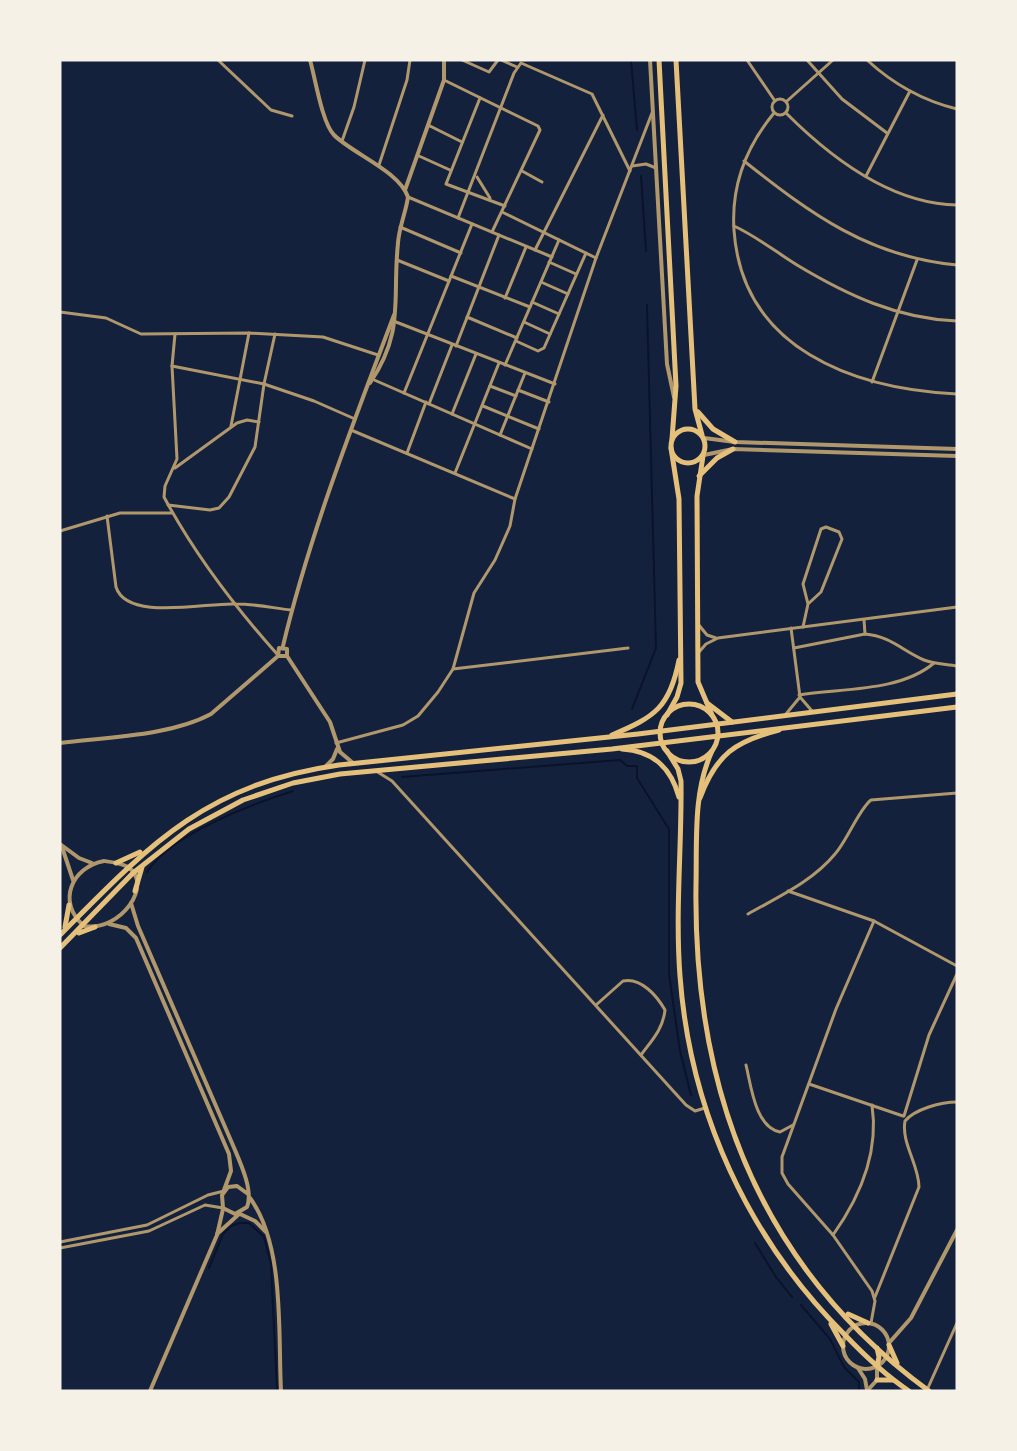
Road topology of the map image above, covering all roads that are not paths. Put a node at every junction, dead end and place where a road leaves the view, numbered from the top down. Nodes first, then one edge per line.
1 (219, 60) edge
2 (310, 60) edge
3 (365, 60) edge
4 (410, 60) edge
5 (444, 60) edge
6 (462, 60) edge
7 (499, 60) edge
8 (650, 60) edge
9 (659, 60) edge
10 (676, 60) edge
11 (747, 60) edge
12 (807, 60) edge
13 (833, 60) edge
14 (867, 60) edge
15 (517, 67) junction
16 (817, 73) junction
17 (444, 80) junction
18 (910, 91) junction
19 (480, 98) junction
20 (775, 101) junction
21 (787, 101) junction
22 (501, 109) junction
23 (957, 109) edge
24 (652, 111) junction
25 (774, 113) junction
26 (786, 113) junction
27 (603, 115) junction
28 (292, 116) dead end
29 (430, 126) junction
30 (887, 133) junction
31 (342, 141) junction
32 (462, 142) junction
33 (419, 156) junction
34 (744, 161) junction
35 (632, 166) junction
36 (378, 167) junction
37 (657, 169) junction
38 (450, 170) junction
39 (522, 171) junction
40 (630, 171) junction
41 (866, 176) junction
42 (477, 177) junction
43 (542, 182) dead end
44 (405, 190) junction
45 (469, 194) junction
46 (408, 197) junction
47 (491, 199) junction
48 (957, 205) edge
49 (505, 206) junction
50 (502, 212) junction
51 (458, 218) junction
52 (472, 224) junction
53 (400, 226) junction
54 (734, 226) junction
55 (492, 232) junction
56 (543, 232) junction
57 (499, 235) junction
58 (559, 240) junction
59 (526, 247) junction
60 (534, 250) junction
61 (461, 253) junction
62 (586, 253) junction
63 (552, 257) junction
64 (596, 258) junction
65 (397, 260) junction
66 (917, 260) junction
67 (549, 262) junction
68 (957, 265) edge
69 (576, 274) junction
70 (451, 276) junction
71 (449, 281) junction
72 (541, 282) junction
73 (479, 287) junction
74 (568, 294) junction
75 (505, 298) junction
76 (532, 302) junction
77 (530, 308) junction
78 (395, 311) junction
79 (60, 312) edge
80 (897, 312) junction
81 (559, 314) junction
82 (467, 317) junction
83 (957, 321) edge
84 (396, 322) junction
85 (524, 322) junction
86 (249, 333) junction
87 (175, 334) junction
88 (274, 334) junction
89 (550, 334) junction
90 (427, 335) junction
91 (516, 339) junction
92 (454, 346) junction
93 (476, 354) junction
94 (378, 355) junction
95 (499, 363) junction
96 (505, 365) junction
97 (172, 366) junction
98 (526, 373) junction
99 (242, 377) junction
100 (371, 380) junction
101 (872, 382) junction
102 (264, 384) junction
103 (555, 384) junction
104 (490, 386) junction
105 (519, 390) junction
106 (404, 393) junction
107 (957, 394) edge
108 (516, 396) junction
109 (549, 402) junction
110 (427, 403) junction
111 (482, 405) junction
112 (676, 409) junction
113 (695, 410) junction
114 (452, 414) junction
115 (508, 416) junction
116 (355, 419) junction
117 (259, 422) junction
118 (474, 424) junction
119 (231, 426) junction
120 (350, 429) junction
121 (539, 429) junction
122 (500, 435) junction
123 (703, 436) junction
124 (672, 439) junction
125 (734, 446) junction
126 (671, 448) junction
127 (957, 448) edge
128 (532, 449) junction
129 (407, 453) junction
130 (703, 456) junction
131 (957, 456) edge
132 (173, 470) junction
133 (455, 473) junction
134 (698, 477) junction
135 (515, 499) junction
136 (168, 506) junction
137 (172, 513) junction
138 (107, 516) junction
139 (60, 531) edge
140 (236, 604) junction
141 (808, 604) junction
142 (957, 607) edge
143 (291, 610) junction
144 (864, 620) junction
145 (698, 624) junction
146 (803, 627) junction
147 (791, 628) junction
148 (865, 634) junction
149 (718, 638) junction
150 (283, 646) junction
151 (681, 646) junction
152 (628, 648) dead end
153 (794, 648) junction
154 (699, 654) junction
155 (278, 655) junction
156 (286, 656) junction
157 (934, 663) junction
158 (957, 666) edge
159 (453, 669) junction
160 (957, 694) edge
161 (799, 696) junction
162 (705, 702) junction
163 (957, 707) edge
164 (813, 712) junction
165 (667, 715) junction
166 (712, 715) junction
167 (784, 716) junction
168 (732, 722) junction
169 (717, 724) junction
170 (802, 724) junction
171 (660, 731) junction
172 (718, 735) junction
173 (606, 737) junction
174 (662, 742) junction
175 (60, 743) edge
176 (337, 746) junction
177 (612, 749) junction
178 (667, 751) junction
179 (712, 751) junction
180 (354, 764) junction
181 (324, 767) junction
182 (376, 771) junction
183 (957, 793) edge
184 (680, 801) junction
185 (699, 802) junction
186 (60, 844) edge
187 (147, 849) junction
188 (63, 852) edge
189 (93, 863) junction
190 (116, 863) junction
191 (143, 864) junction
192 (127, 867) junction
193 (133, 873) junction
194 (73, 880) junction
195 (135, 891) junction
196 (788, 891) junction
197 (131, 903) junction
198 (69, 905) junction
199 (748, 914) dead end
200 (76, 919) junction
201 (874, 921) junction
202 (109, 924) junction
203 (84, 926) junction
204 (95, 927) junction
205 (61, 934) edge
206 (70, 938) junction
207 (60, 948) edge
208 (957, 966) edge
209 (957, 974) edge
210 (596, 1005) junction
211 (641, 1055) junction
212 (746, 1065) dead end
213 (808, 1084) junction
214 (957, 1102) edge
215 (872, 1105) junction
216 (705, 1108) junction
217 (906, 1117) junction
218 (794, 1124) junction
219 (224, 1191) junction
220 (249, 1196) junction
221 (223, 1208) junction
222 (239, 1214) junction
223 (957, 1230) edge
224 (269, 1234) junction
225 (217, 1235) junction
226 (833, 1235) junction
227 (60, 1242) edge
228 (60, 1248) edge
229 (874, 1298) junction
230 (840, 1309) junction
231 (827, 1317) junction
232 (870, 1323) junction
233 (957, 1323) edge
234 (855, 1326) junction
235 (845, 1336) junction
236 (853, 1344) junction
237 (889, 1344) junction
238 (843, 1346) junction
239 (876, 1347) junction
240 (887, 1356) junction
241 (877, 1366) junction
242 (858, 1368) junction
243 (901, 1370) junction
244 (877, 1380) junction
245 (893, 1380) junction
246 (928, 1390) edge
247 (150, 1391) edge
248 (281, 1391) edge
249 (909, 1391) edge

1 - 28 street
2 - 31 street
3 - 31 street
4 - 36 street
5 - 17 street
6 - 7 street
7 - 15 street
8 - 24 street
9 - 112 highway
10 - 113 highway
11 - 20 street
12 - 16 street
13 - 16 street
14 - 18 street
15 - 22 street
15 - 27 street
16 - 21 street
16 - 30 street
17 - 19 street
17 - 29 street
18 - 23 street
18 - 30 street
19 - 22 street
19 - 32 street
20 - 21 street
20 - 25 street
21 - 26 street
22 - 39 street
22 - 42 street
24 - 35 street
24 - 37 street
25 - 26 street
25 - 34 street
26 - 41 street
27 - 40 street
27 - 56 street
29 - 32 street
29 - 33 street
30 - 41 street
31 - 36 street
32 - 38 street
33 - 38 street
33 - 44 street
34 - 54 street
34 - 66 street
35 - 37 street
35 - 40 street
36 - 44 street
37 - 112 street
38 - 45 street
39 - 43 street
39 - 49 street
40 - 64 street
41 - 48 street
42 - 45 street
42 - 47 street
44 - 46 street
45 - 47 street
45 - 51 street
46 - 51 street
46 - 53 street
47 - 49 street
49 - 50 street
50 - 55 street
50 - 56 street
51 - 52 street
52 - 55 street
52 - 61 street
53 - 61 street
53 - 65 street
54 - 80 street
54 - 101 street
55 - 57 street
56 - 58 street
56 - 60 street
57 - 59 street
57 - 73 street
58 - 62 street
58 - 63 street
59 - 60 street
59 - 75 street
60 - 63 street
61 - 70 street
62 - 64 street
62 - 69 street
63 - 67 street
64 - 103 street
65 - 71 street
65 - 78 street
66 - 68 street
66 - 80 street
67 - 69 street
67 - 72 street
69 - 74 street
70 - 71 street
70 - 73 street
71 - 90 street
72 - 74 street
72 - 76 street
73 - 75 street
73 - 82 street
74 - 81 street
75 - 77 street
76 - 77 street
76 - 81 street
77 - 85 street
78 - 84 street
78 - 94 street
79 - 87 street
80 - 83 street
80 - 101 street
81 - 89 street
82 - 91 street
82 - 92 street
84 - 90 street
84 - 100 street
85 - 89 street
85 - 91 street
86 - 87 street
86 - 88 street
86 - 99 street
87 - 97 street
88 - 94 street
88 - 102 street
89 - 91 street
90 - 92 street
90 - 106 street
91 - 96 street
92 - 93 street
92 - 110 street
93 - 95 street
93 - 114 street
94 - 100 street
95 - 96 street
95 - 104 street
96 - 98 street
97 - 99 street
97 - 132 street
98 - 103 street
98 - 105 street
99 - 102 street
99 - 119 street
100 - 106 street
100 - 116 street
101 - 107 street
102 - 116 street
102 - 117 street
103 - 109 street
104 - 108 street
104 - 111 street
105 - 108 street
105 - 109 street
106 - 110 street
108 - 115 street
109 - 121 street
110 - 114 street
110 - 129 street
111 - 115 street
111 - 118 street
112 - 124 highway
113 - 123 highway
113 - 125 highway
114 - 118 street
115 - 121 street
115 - 122 street
116 - 120 street
117 - 119 street
117 - 136 street
118 - 122 street
118 - 133 street
119 - 132 street
120 - 129 street
120 - 143 street
121 - 128 street
122 - 128 street
123 - 124 highway
123 - 125 street
123 - 130 highway
124 - 126 highway
125 - 127 street
125 - 130 street
125 - 131 street
125 - 134 highway
126 - 130 highway
126 - 151 highway
128 - 135 street
129 - 133 street
130 - 134 highway
132 - 136 street
133 - 135 street
134 - 145 highway
135 - 159 street
136 - 137 street
137 - 138 street
137 - 140 street
138 - 139 street
138 - 140 street
140 - 143 street
140 - 155 street
141 - 141 street
141 - 146 street
142 - 144 street
143 - 150 street
144 - 146 street
144 - 148 street
145 - 149 street
145 - 154 highway
146 - 147 street
147 - 149 street
147 - 153 street
148 - 153 street
148 - 157 street
149 - 154 street
150 - 155 street
150 - 156 street
151 - 165 highway
151 - 173 highway
152 - 159 street
153 - 161 street
154 - 162 highway
155 - 156 street
155 - 175 street
156 - 176 street
157 - 158 street
157 - 161 street
159 - 176 street
160 - 164 highway
161 - 164 street
161 - 167 street
162 - 166 highway
162 - 168 highway
163 - 170 highway
164 - 167 highway
165 - 166 highway
165 - 171 highway
166 - 169 highway
167 - 168 highway
168 - 169 highway
169 - 171 highway
169 - 172 highway
170 - 172 highway
170 - 185 highway
171 - 173 highway
171 - 174 highway
172 - 174 highway
172 - 179 highway
173 - 180 highway
174 - 177 highway
174 - 178 highway
176 - 180 street
176 - 181 street
177 - 182 highway
177 - 184 highway
178 - 179 highway
178 - 184 highway
179 - 185 highway
180 - 181 highway
181 - 187 highway
182 - 191 highway
182 - 210 street
183 - 196 street
184 - 216 highway
185 - 230 highway
186 - 188 street
187 - 190 highway
187 - 192 highway
188 - 189 street
188 - 194 street
189 - 190 street
189 - 194 street
190 - 192 street
191 - 193 highway
191 - 195 highway
192 - 193 street
192 - 200 highway
193 - 195 street
193 - 203 highway
194 - 198 street
195 - 197 street
196 - 199 street
196 - 201 street
197 - 202 street
197 - 220 street
198 - 200 street
198 - 205 highway
200 - 203 street
200 - 205 highway
201 - 208 street
201 - 213 street
202 - 204 street
202 - 219 street
203 - 204 street
203 - 206 highway
204 - 206 highway
206 - 207 highway
209 - 217 street
210 - 211 street
210 - 211 street
211 - 216 street
212 - 218 street
213 - 215 street
213 - 218 street
214 - 217 street
215 - 217 street
215 - 226 street
216 - 231 highway
217 - 229 street
218 - 226 street
219 - 220 street
219 - 221 street
219 - 227 street
220 - 222 street
220 - 224 street
221 - 222 street
221 - 225 street
221 - 228 street
222 - 224 street
222 - 225 street
223 - 237 street
224 - 248 street
225 - 247 street
226 - 229 street
229 - 232 street
230 - 232 highway
230 - 234 highway
231 - 235 highway
231 - 238 highway
232 - 234 street
232 - 237 street
233 - 246 street
234 - 235 street
234 - 236 highway
234 - 239 highway
235 - 236 highway
235 - 238 street
236 - 241 highway
237 - 240 street
237 - 243 highway
238 - 242 street
239 - 240 highway
239 - 241 highway
240 - 241 street
240 - 243 highway
241 - 242 street
241 - 244 street
241 - 245 highway
242 - 244 street
243 - 246 highway
244 - 245 highway
245 - 249 highway

